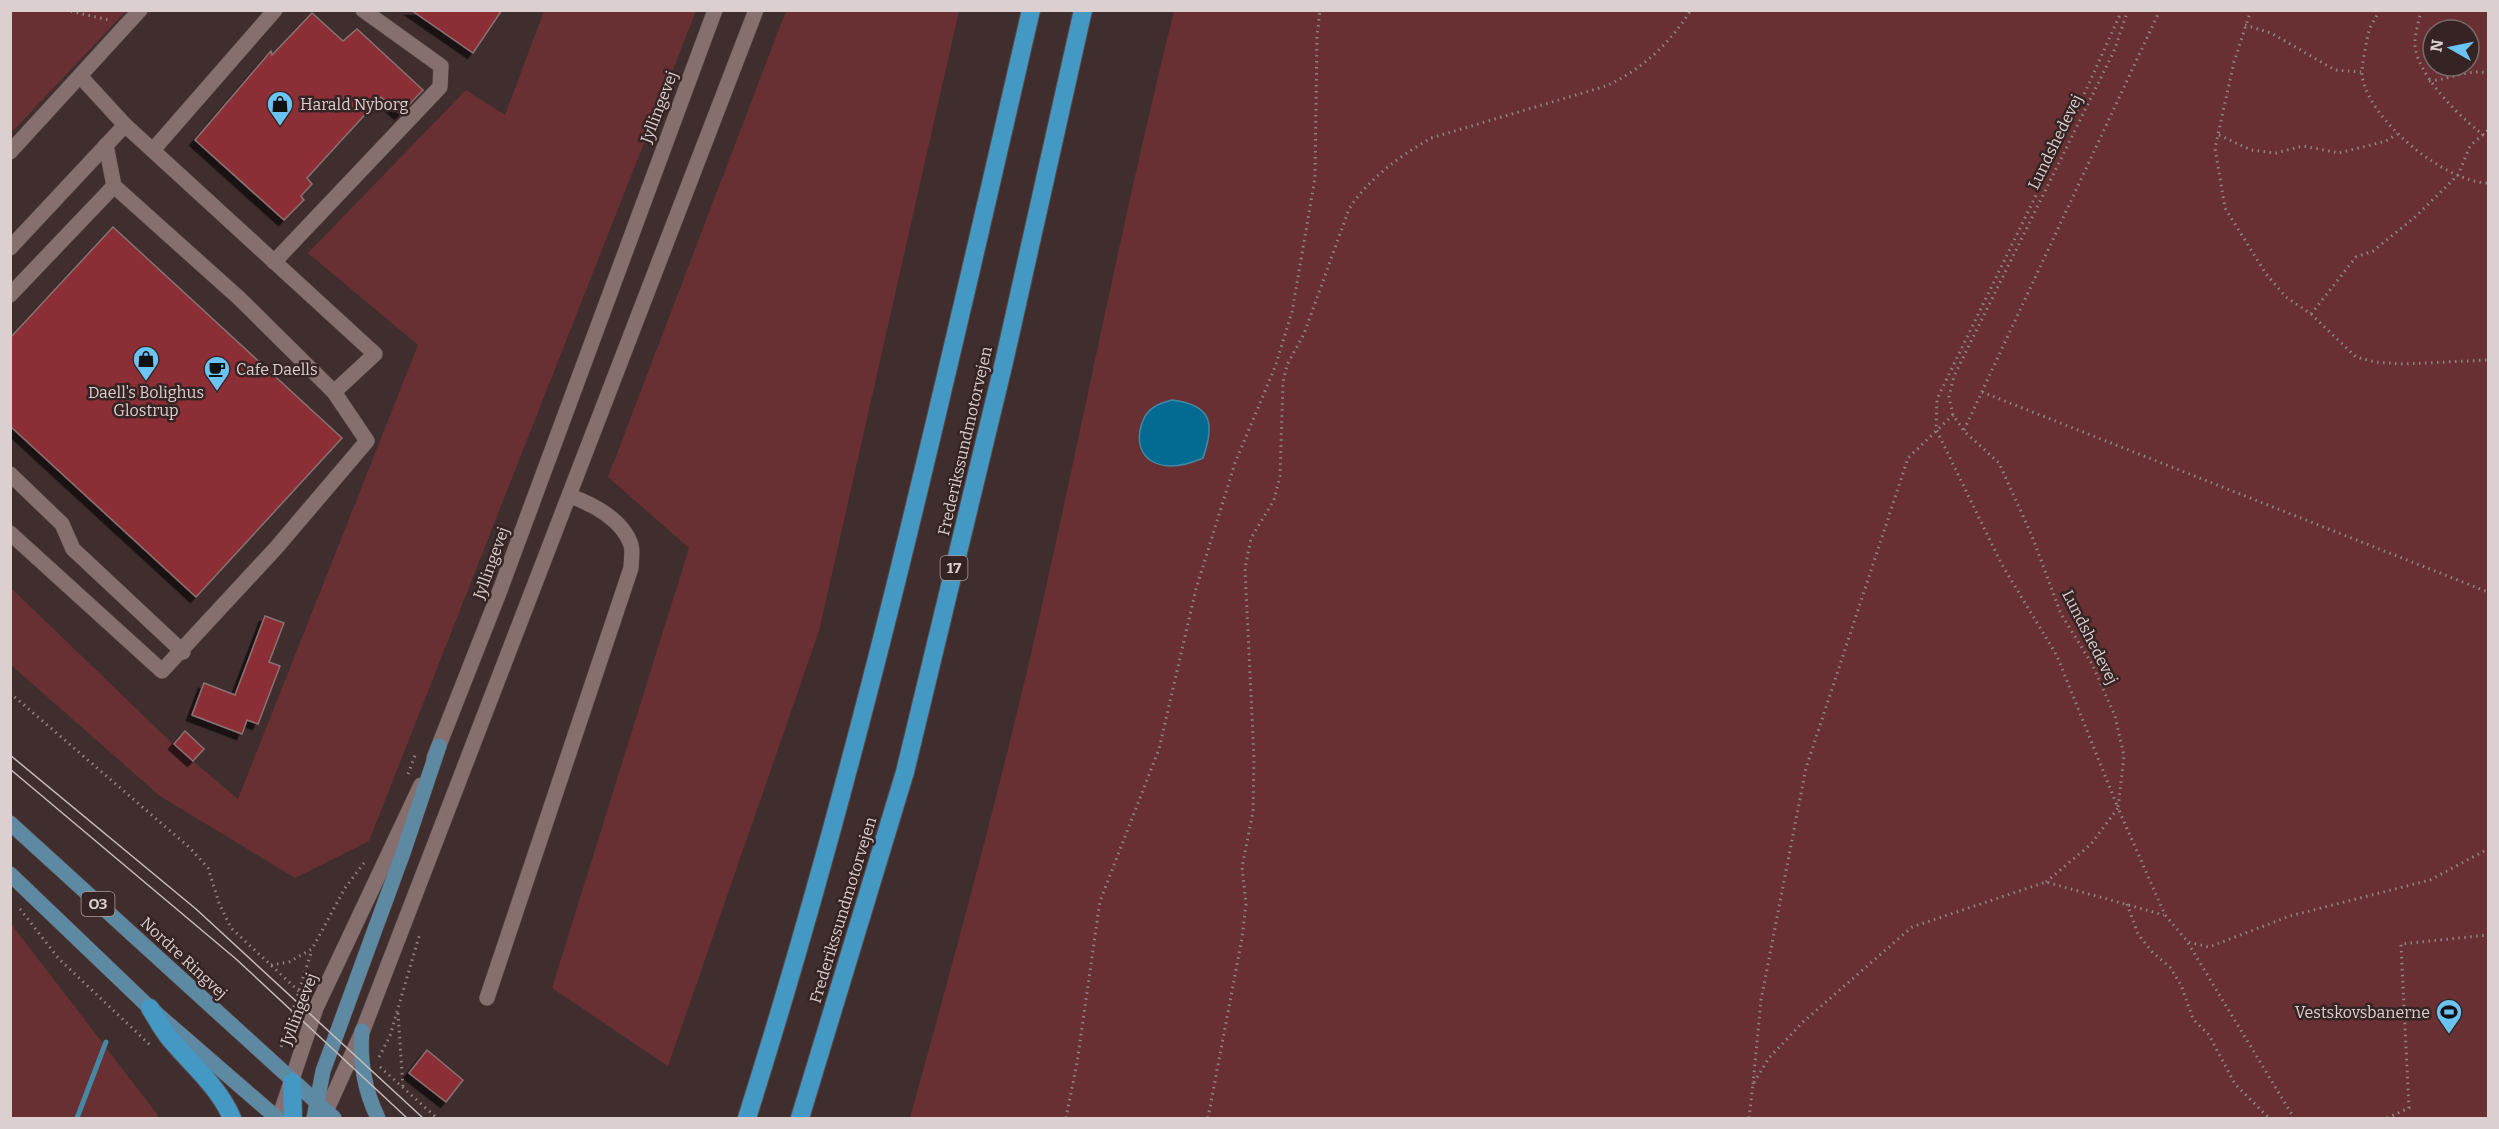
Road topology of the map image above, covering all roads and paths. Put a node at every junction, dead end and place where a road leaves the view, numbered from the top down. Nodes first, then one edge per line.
1 (65, 10) edge
2 (140, 10) edge
3 (275, 10) edge
4 (363, 10) edge
5 (715, 10) edge
6 (756, 10) edge
7 (1031, 10) edge
8 (1083, 10) edge
9 (1320, 10) edge
10 (1691, 10) edge
11 (2122, 10) edge
12 (2128, 10) edge
13 (2160, 10) edge
14 (2251, 10) edge
15 (2379, 10) edge
16 (2421, 10) edge
17 (128, 24) junction
18 (2245, 26) junction
19 (2361, 72) junction
20 (2488, 73) edge
21 (80, 76) junction
22 (2429, 81) junction
23 (125, 125) junction
24 (2488, 130) edge
25 (2397, 134) junction
26 (2482, 134) junction
27 (2219, 135) junction
28 (2488, 138) edge
29 (106, 145) junction
30 (153, 150) junction
31 (10, 152) edge
32 (2458, 175) junction
33 (2488, 183) edge
34 (114, 186) junction
35 (10, 248) edge
36 (274, 261) junction
37 (10, 295) edge
38 (2311, 314) junction
39 (2488, 360) edge
40 (334, 392) junction
41 (1982, 392) junction
42 (1953, 415) junction
43 (1936, 429) junction
44 (1964, 431) junction
45 (10, 474) edge
46 (570, 496) junction
47 (10, 533) edge
48 (2488, 592) edge
49 (183, 652) junction
50 (10, 693) edge
51 (439, 746) junction
52 (417, 751) dead end
53 (404, 784) dead end
54 (2118, 808) junction
55 (10, 823) edge
56 (2488, 849) edge
57 (368, 858) dead end
58 (10, 874) edge
59 (2046, 882) junction
60 (2127, 904) junction
61 (17, 905) dead end
62 (2165, 915) junction
63 (2488, 935) edge
64 (2188, 942) junction
65 (312, 949) junction
66 (487, 998) dead end
67 (150, 1008) junction
68 (398, 1010) dead end
69 (362, 1031) junction
70 (153, 1048) dead end
71 (275, 1066) junction
72 (292, 1082) junction
73 (1753, 1084) junction
74 (403, 1089) dead end
75 (323, 1114) edge
76 (232, 1119) edge
77 (278, 1119) edge
78 (293, 1119) edge
79 (378, 1119) edge
80 (747, 1119) edge
81 (800, 1119) edge
82 (1066, 1119) edge
83 (1208, 1119) edge
84 (1749, 1119) edge
85 (2269, 1119) edge
86 (2294, 1119) edge
87 (2387, 1119) edge

1 - 17 path
2 - 17 street
3 - 30 street
4 - 36 street
5 - 51 street, Jyllingevej
6 - 46 street
7 - 80 highway, Frederikssundmotorvejen
8 - 81 highway, Frederikssundmotorvejen / 17
9 - 82 path
10 - 83 path
11 - 43 path
12 - 42 path, Lundshedevej
13 - 41 path
14 - 18 path
15 - 19 path
16 - 22 path
17 - 21 street
18 - 19 path
18 - 27 path
19 - 25 path
20 - 22 path
21 - 23 street
21 - 31 street
22 - 26 path
23 - 29 street
23 - 30 street
24 - 26 path
25 - 27 path
25 - 32 path
26 - 28 path
26 - 32 path
27 - 38 path
29 - 34 street
29 - 35 street
30 - 36 street
32 - 33 path
32 - 38 path
34 - 37 street
34 - 40 street
36 - 40 street
38 - 39 path
40 - 49 street
41 - 44 path
41 - 48 path
42 - 43 path
42 - 44 path, Lundshedevej
43 - 54 path
43 - 73 path
44 - 54 path, Lundshedevej
45 - 49 street
46 - 66 street
46 - 69 street
47 - 49 street
50 - 65 path
51 - 72 street, Jyllingevej
51 - 75 main road
52 - 53 path
54 - 59 path
54 - 62 path
55 - 71 main road, Nordre Ringvej / O3
56 - 64 path
57 - 65 path
58 - 67 main road, O3
59 - 60 path
59 - 73 path
60 - 62 path
60 - 85 path
61 - 70 path
62 - 64 path
63 - 87 path
64 - 86 path
65 - 71 path
67 - 76 highway, O3
67 - 77 main road, O3
68 - 74 path
69 - 75 street
69 - 79 main road
71 - 72 main road, Nordre Ringvej / O3
72 - 75 main road, Nordre Ringvej / O3
72 - 77 street, Jyllingevej
72 - 78 highway
73 - 84 path

